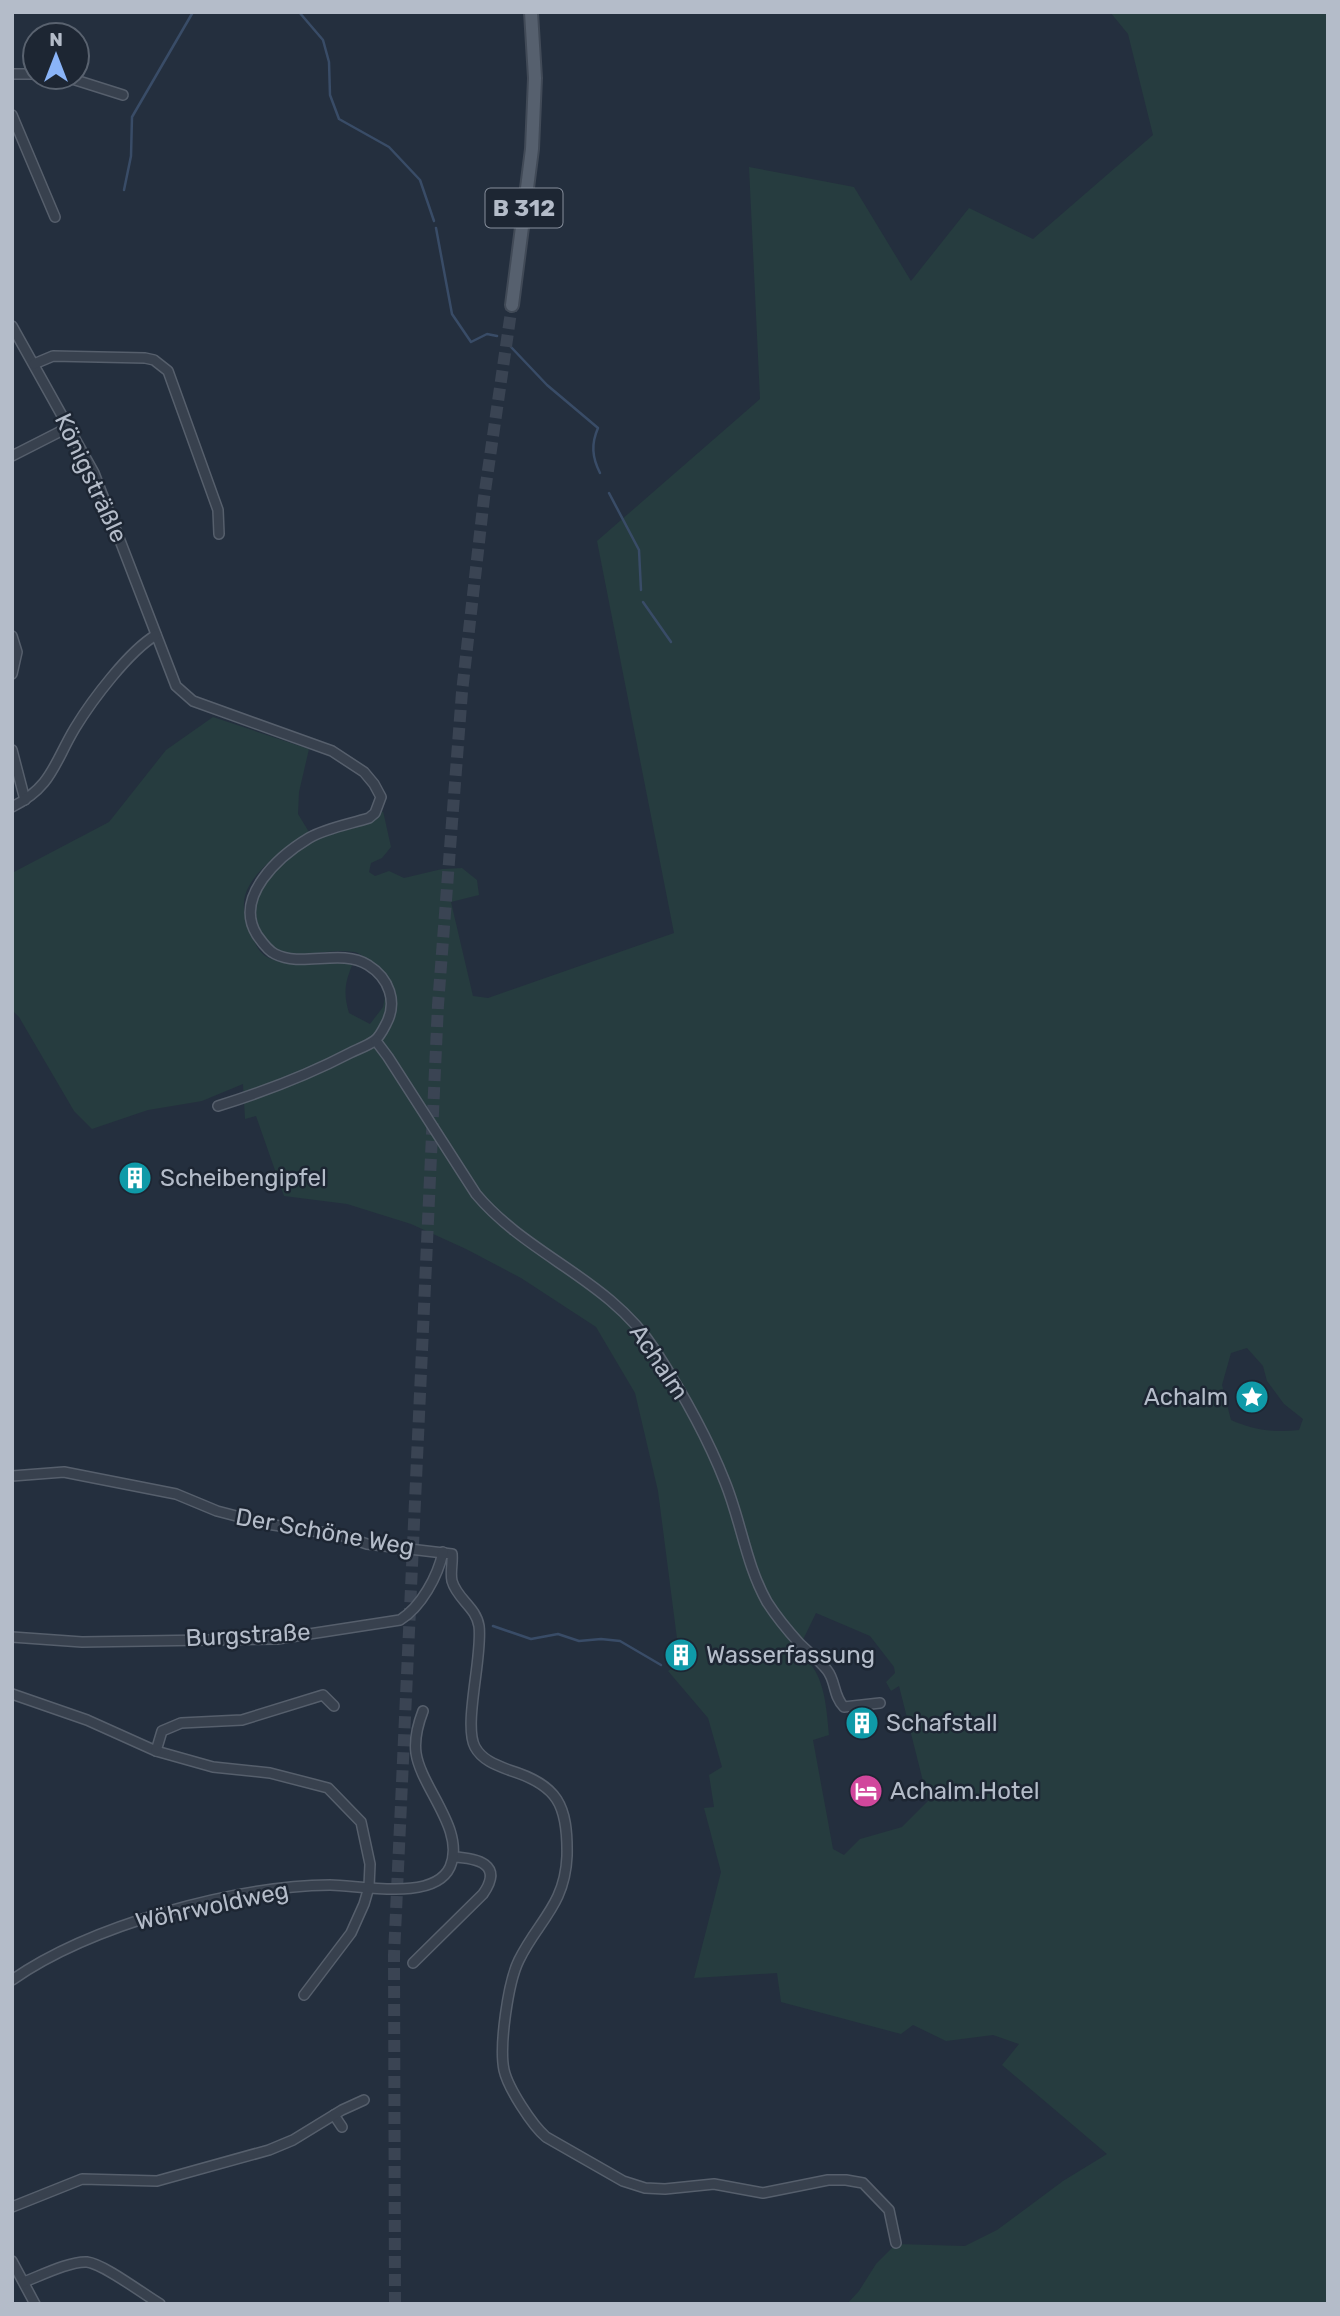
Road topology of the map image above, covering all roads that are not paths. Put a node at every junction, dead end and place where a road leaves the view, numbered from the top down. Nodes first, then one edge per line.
1 (531, 12) edge
2 (91, 85) edge
3 (123, 95) dead end
4 (12, 115) edge
5 (55, 216) dead end
6 (512, 304) tunnel mouth
7 (12, 326) edge
8 (34, 364) junction
9 (69, 428) junction
10 (12, 456) edge
11 (219, 534) dead end
12 (156, 635) junction
13 (12, 636) edge
14 (12, 674) edge
15 (12, 750) edge
16 (25, 800) junction
17 (12, 807) edge
18 (376, 1041) junction
19 (218, 1106) dead end
20 (12, 1476) edge
21 (443, 1552) junction
22 (12, 1637) edge
23 (12, 1694) edge
24 (880, 1703) dead end
25 (334, 1706) dead end
26 (423, 1711) dead end
27 (156, 1751) junction
28 (453, 1857) junction
29 (369, 1887) junction
30 (413, 1963) dead end
31 (12, 1980) edge
32 (304, 1995) dead end
33 (365, 2100) dead end
34 (334, 2115) junction
35 (342, 2127) dead end
36 (12, 2207) edge
37 (896, 2244) dead end
38 (12, 2261) edge
39 (23, 2282) junction
40 (34, 2304) edge
41 (160, 2304) edge

1 - 6 main road, B 312
2 - 3 street
4 - 5 street
7 - 8 street, Königsträßle
8 - 9 street, Königsträßle
8 - 11 street
9 - 10 street
9 - 12 street, Königsträßle
12 - 16 street
12 - 18 street, Königsträßle
13 - 14 street
15 - 16 street
16 - 17 street
18 - 19 street
18 - 24 street, Achalm
20 - 21 street, Der Schöne Weg
21 - 22 street, Burgstraße
21 - 37 street, Der Schöne Weg
23 - 27 street
25 - 27 street
26 - 28 street
27 - 29 street
28 - 29 street, Wöhrwoldweg
28 - 30 street
29 - 31 street, Wöhrwoldweg
29 - 32 street
33 - 34 street
34 - 35 street
34 - 36 street
38 - 39 street
39 - 40 street
39 - 41 street

